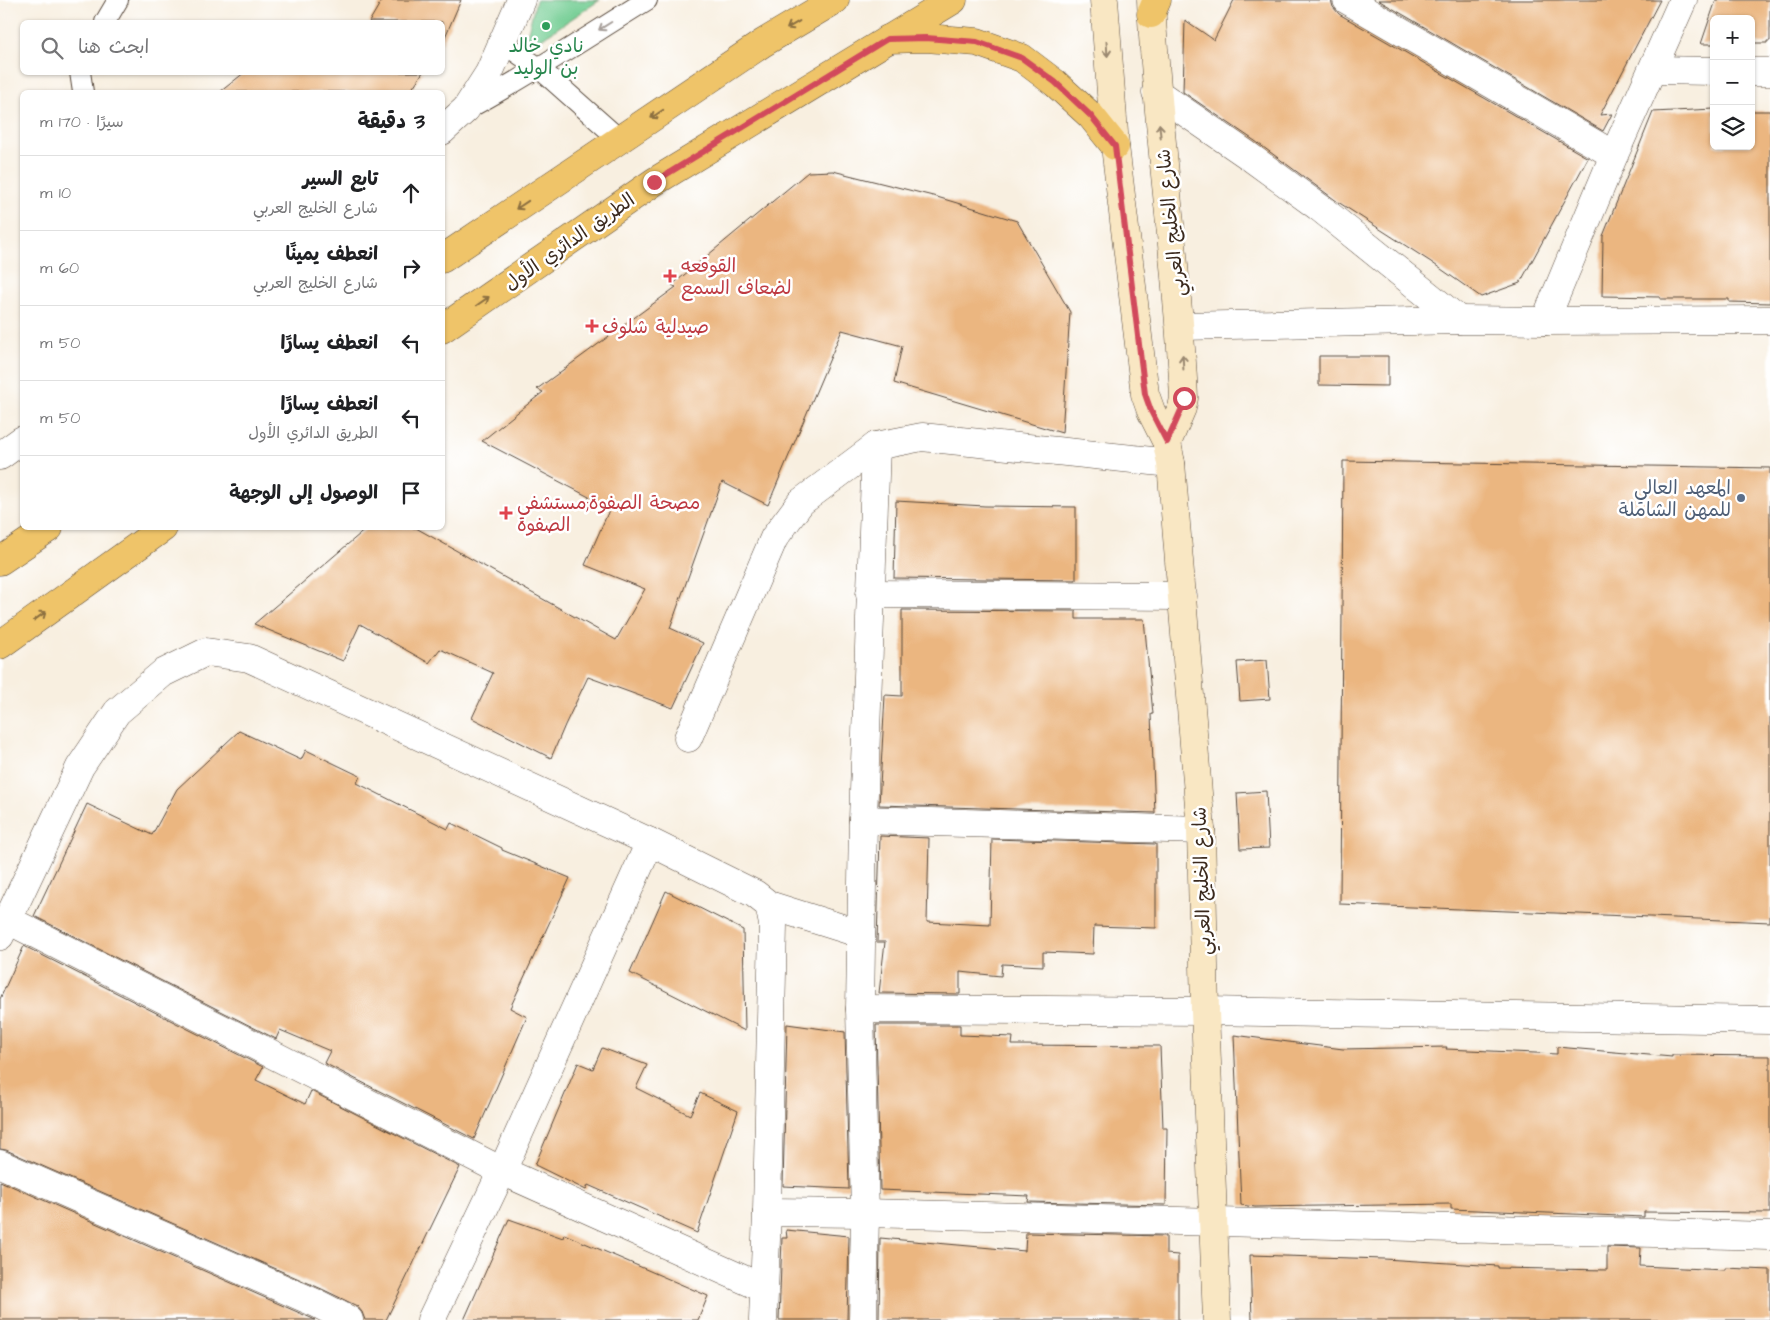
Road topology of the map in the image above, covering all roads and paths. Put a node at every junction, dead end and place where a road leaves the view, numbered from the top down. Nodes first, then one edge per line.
1 (118, 0) edge
2 (521, 0) edge
3 (647, 0) edge
4 (835, 0) edge
5 (952, 0) edge
6 (1104, 0) edge
7 (1346, 0) edge
8 (1683, 0) edge
9 (1153, 5) edge
10 (106, 20) edge
11 (887, 39) junction
12 (503, 43) junction
13 (539, 68) junction
14 (1653, 70) junction
15 (1710, 71) edge
16 (1755, 72) edge
17 (1770, 72) edge
18 (80, 75) edge
19 (83, 90) edge
20 (1156, 92) junction
21 (466, 109) junction
22 (445, 128) edge
23 (619, 139) junction
24 (1115, 146) junction
25 (1614, 155) junction
26 (445, 257) edge
27 (1460, 320) junction
28 (1770, 320) edge
29 (1544, 321) junction
30 (1181, 326) junction
31 (445, 327) edge
32 (20, 441) edge
33 (876, 446) junction
34 (1169, 452) junction
35 (0, 456) edge
36 (46, 530) edge
37 (160, 530) edge
38 (0, 561) edge
39 (870, 594) junction
40 (1183, 596) junction
41 (0, 645) edge
42 (688, 738) dead end
43 (863, 820) junction
44 (1202, 830) junction
45 (650, 842) junction
46 (769, 905) junction
47 (4, 928) edge
48 (861, 934) junction
49 (860, 1009) junction
50 (1205, 1011) junction
51 (1770, 1020) edge
52 (0, 1164) edge
53 (502, 1171) junction
54 (767, 1212) junction
55 (865, 1213) junction
56 (1214, 1222) junction
57 (1770, 1236) edge
58 (763, 1288) junction
59 (314, 1312) edge
60 (349, 1320) edge
61 (431, 1320) edge
62 (763, 1320) edge
63 (863, 1320) edge
64 (1217, 1320) edge

1 - 10 lane
2 - 12 street
3 -> 13 lane
4 -> 23 main road
5 - 11 main road, الطريق الدائري الأول
6 -> 24 main road, شارع الخليج العربي
7 - 25 street
8 - 14 street
9 - 20 main road, شارع الخليج العربي
11 - 24 main road
31 -> 11 main road, الطريق الدائري الأول
12 - 13 lane
12 - 21 street
13 - 21 lane
13 - 23 lane
14 - 15 street
14 - 25 street
16 - 17 street
18 - 19 lane
20 - 27 street
30 -> 20 main road, شارع الخليج العربي
21 - 22 street
23 -> 26 main road
24 - 34 main road, شارع الخليج العربي
25 - 29 street
27 - 29 street
27 - 30 street
28 - 29 street
34 -> 30 main road, شارع الخليج العربي
32 - 35 street
33 - 34 street
33 - 39 street
33 - 42 street
34 - 40 main road, شارع الخليج العربي
36 - 38 main road
41 -> 37 main road
39 - 40 street
39 - 43 street
40 - 44 main road, شارع الخليج العربي
43 - 44 street
43 - 48 street
44 - 50 main road, شارع الخليج العربي
45 - 46 street
45 - 47 street
45 - 53 street
46 - 48 street
46 - 54 street
47 - 53 street
48 - 49 street
49 - 50 street
49 - 55 street
50 - 51 street
50 - 56 main road, شارع الخليج العربي
52 - 59 street
53 - 58 street
53 - 61 street
54 - 55 street
54 - 58 street
55 - 56 street
55 - 63 street
56 - 57 street
56 - 64 main road, شارع الخليج العربي
58 - 62 street
59 - 60 street

